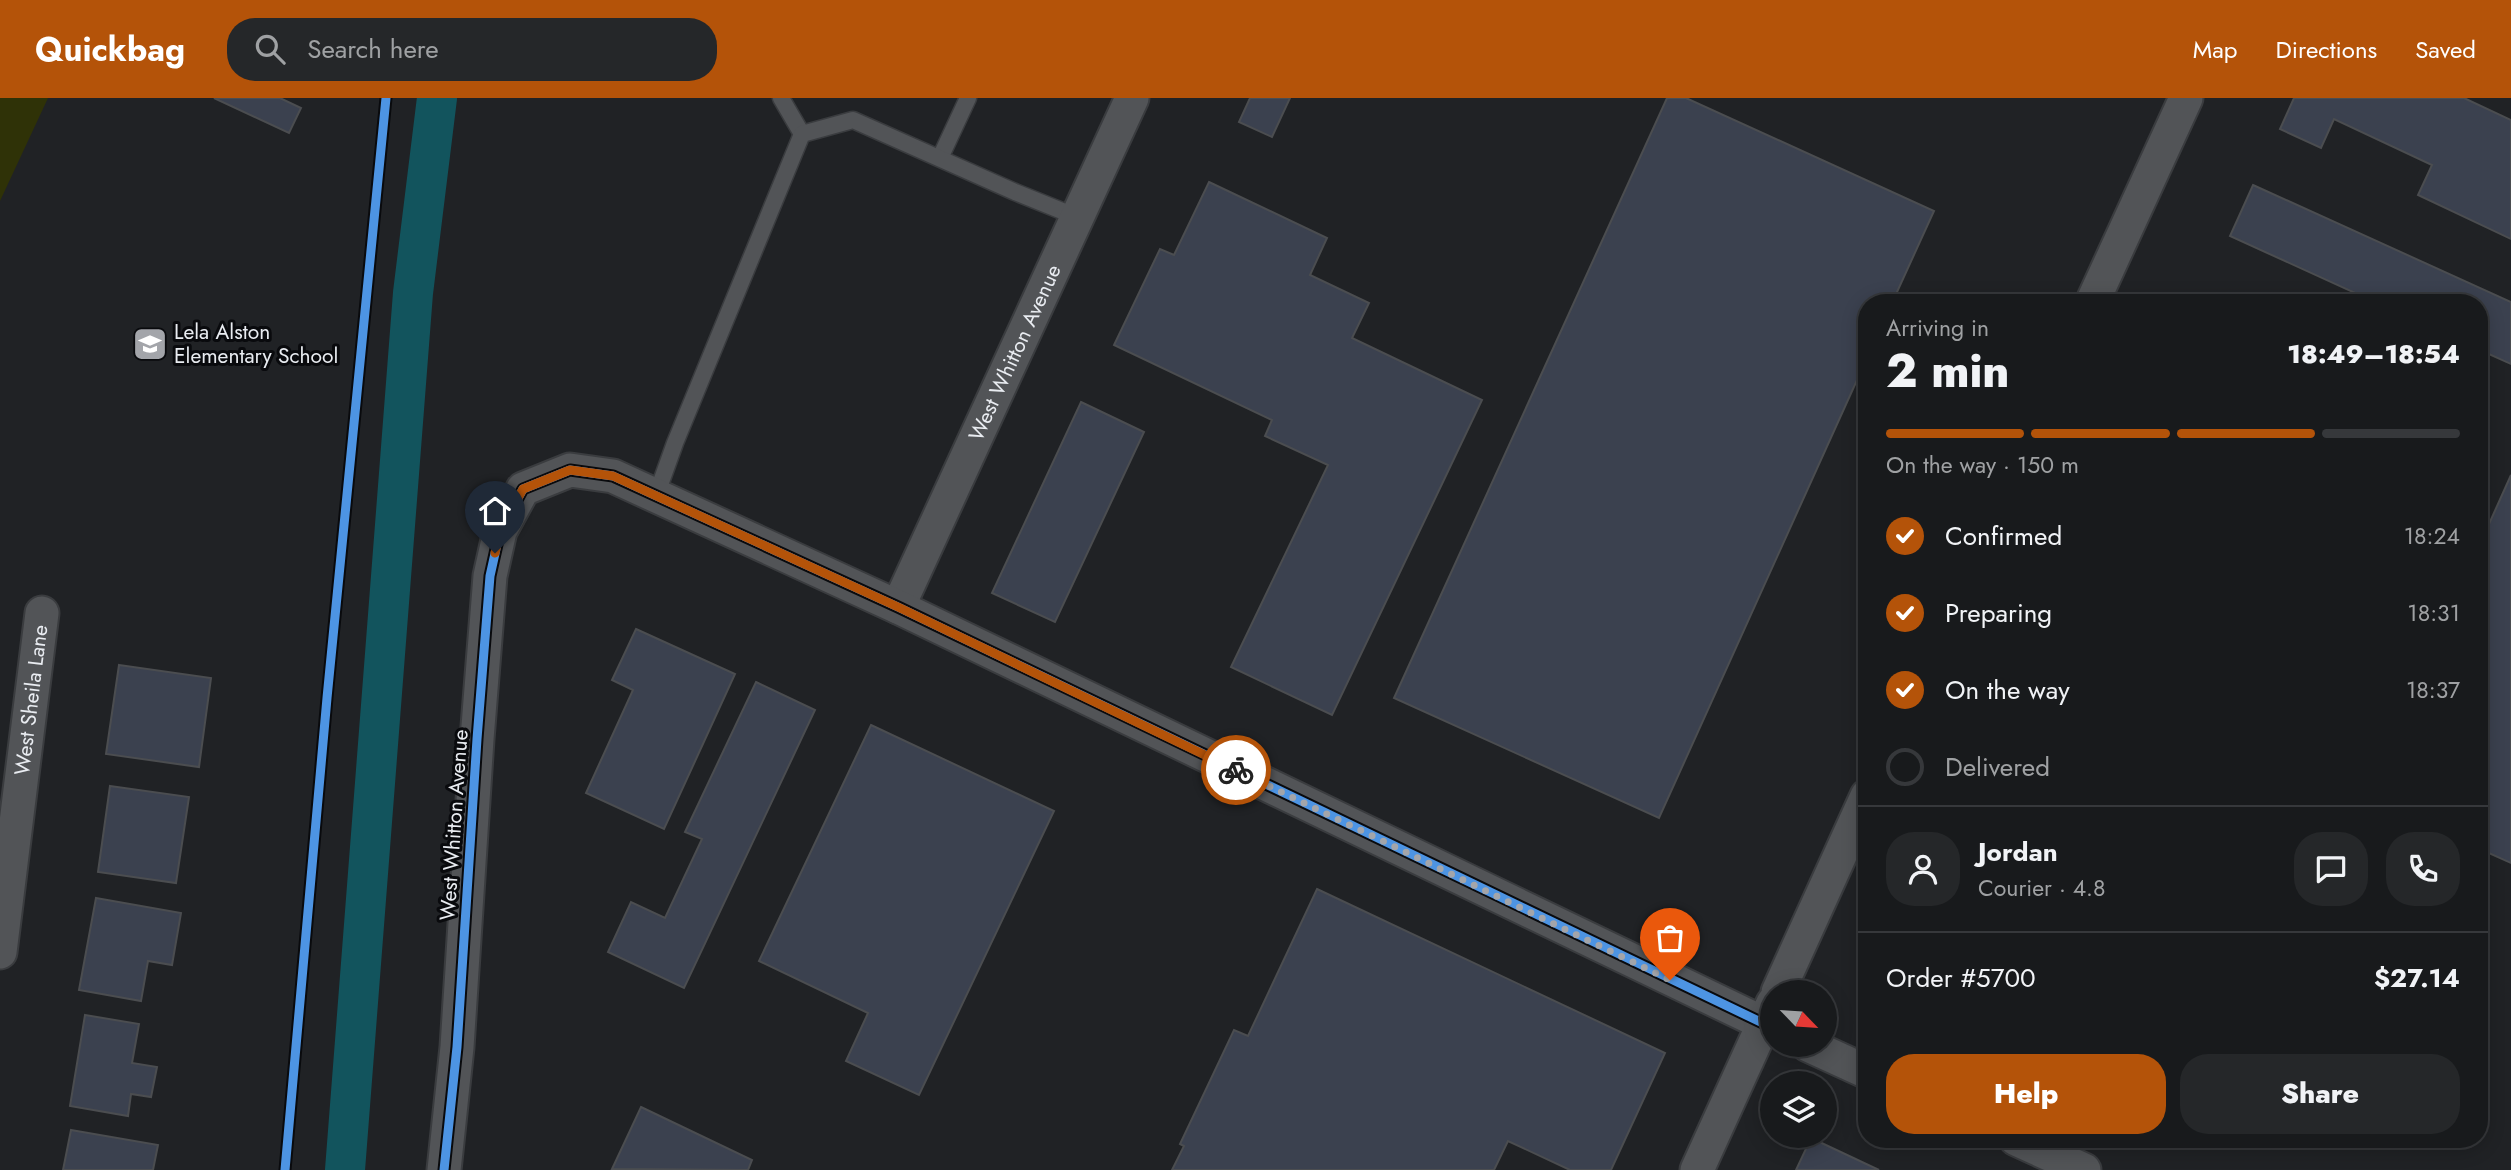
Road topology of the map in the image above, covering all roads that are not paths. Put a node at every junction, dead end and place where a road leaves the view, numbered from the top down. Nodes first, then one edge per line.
1 (781, 98) edge
2 (968, 98) edge
3 (1132, 98) edge
4 (2186, 98) edge
5 (802, 134) junction
6 (940, 158) junction
7 (1077, 217) junction
8 (2096, 294) edge
9 (656, 496) junction
10 (898, 607) junction
11 (42, 613) dead end
12 (10, 792) edge
13 (1858, 816) edge
14 (0, 952) edge
15 (1783, 980) edge
16 (1760, 1013) edge
17 (1760, 1039) edge
18 (1834, 1057) edge
19 (1858, 1068) edge
20 (2036, 1148) edge
21 (444, 1170) edge
22 (1697, 1170) edge
23 (2084, 1170) edge

1 - 5 lane
2 - 6 lane
3 - 7 street, West Whitton Avenue
4 - 8 street
5 - 6 lane
5 - 9 lane
6 - 7 lane
7 - 10 street, West Whitton Avenue
9 - 10 street
9 - 21 street, West Whitton Avenue
10 - 16 street
11 - 12 street, West Sheila Lane
12 - 14 street, West Sheila Lane
13 - 15 street
17 - 22 street
18 - 19 street
20 - 23 street

